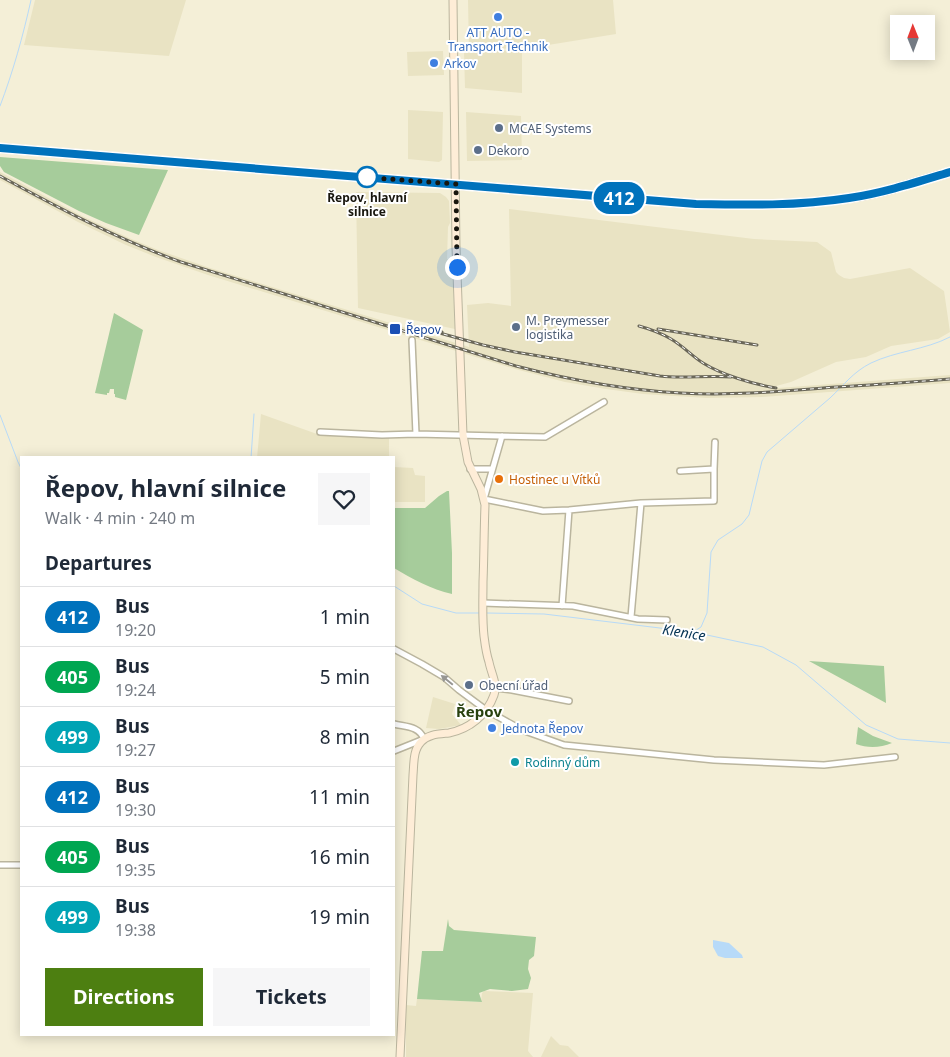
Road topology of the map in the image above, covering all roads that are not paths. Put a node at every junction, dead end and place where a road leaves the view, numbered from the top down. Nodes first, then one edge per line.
1 (453, 0) edge
2 (0, 148) edge
3 (950, 172) edge
4 (456, 184) junction
5 (412, 340) dead end
6 (604, 402) dead end
7 (320, 432) dead end
8 (416, 434) junction
9 (463, 435) junction
10 (502, 436) junction
11 (715, 442) dead end
12 (470, 469) junction
13 (492, 469) junction
14 (714, 470) junction
15 (680, 471) dead end
16 (484, 499) junction
17 (640, 503) junction
18 (569, 510) junction
19 (483, 605) junction
20 (562, 606) junction
21 (631, 617) junction
22 (667, 620) dead end
23 (395, 650) edge
24 (496, 688) junction
25 (568, 701) dead end
26 (486, 710) junction
27 (395, 724) edge
28 (424, 739) junction
29 (395, 751) edge
30 (896, 757) dead end
31 (0, 865) edge
32 (20, 866) edge
33 (400, 1057) edge

1 - 4 street
2 - 4 main road
3 - 4 main road
4 - 9 street
5 - 8 street
6 - 10 street
7 - 8 street
8 - 9 street
9 - 10 street
9 - 12 street
10 - 13 street
11 - 14 street
12 - 13 street
12 - 16 street
13 - 16 street
14 - 15 street
14 - 17 street
16 - 18 street
16 - 19 street
17 - 18 street
17 - 21 street
18 - 20 street
19 - 20 street
19 - 24 street
20 - 21 street
21 - 22 street
26 -> 23 street
24 - 25 street
24 - 26 street
26 - 28 street
26 - 30 street
27 - 28 street
28 - 29 street
28 - 33 street
31 - 32 street

